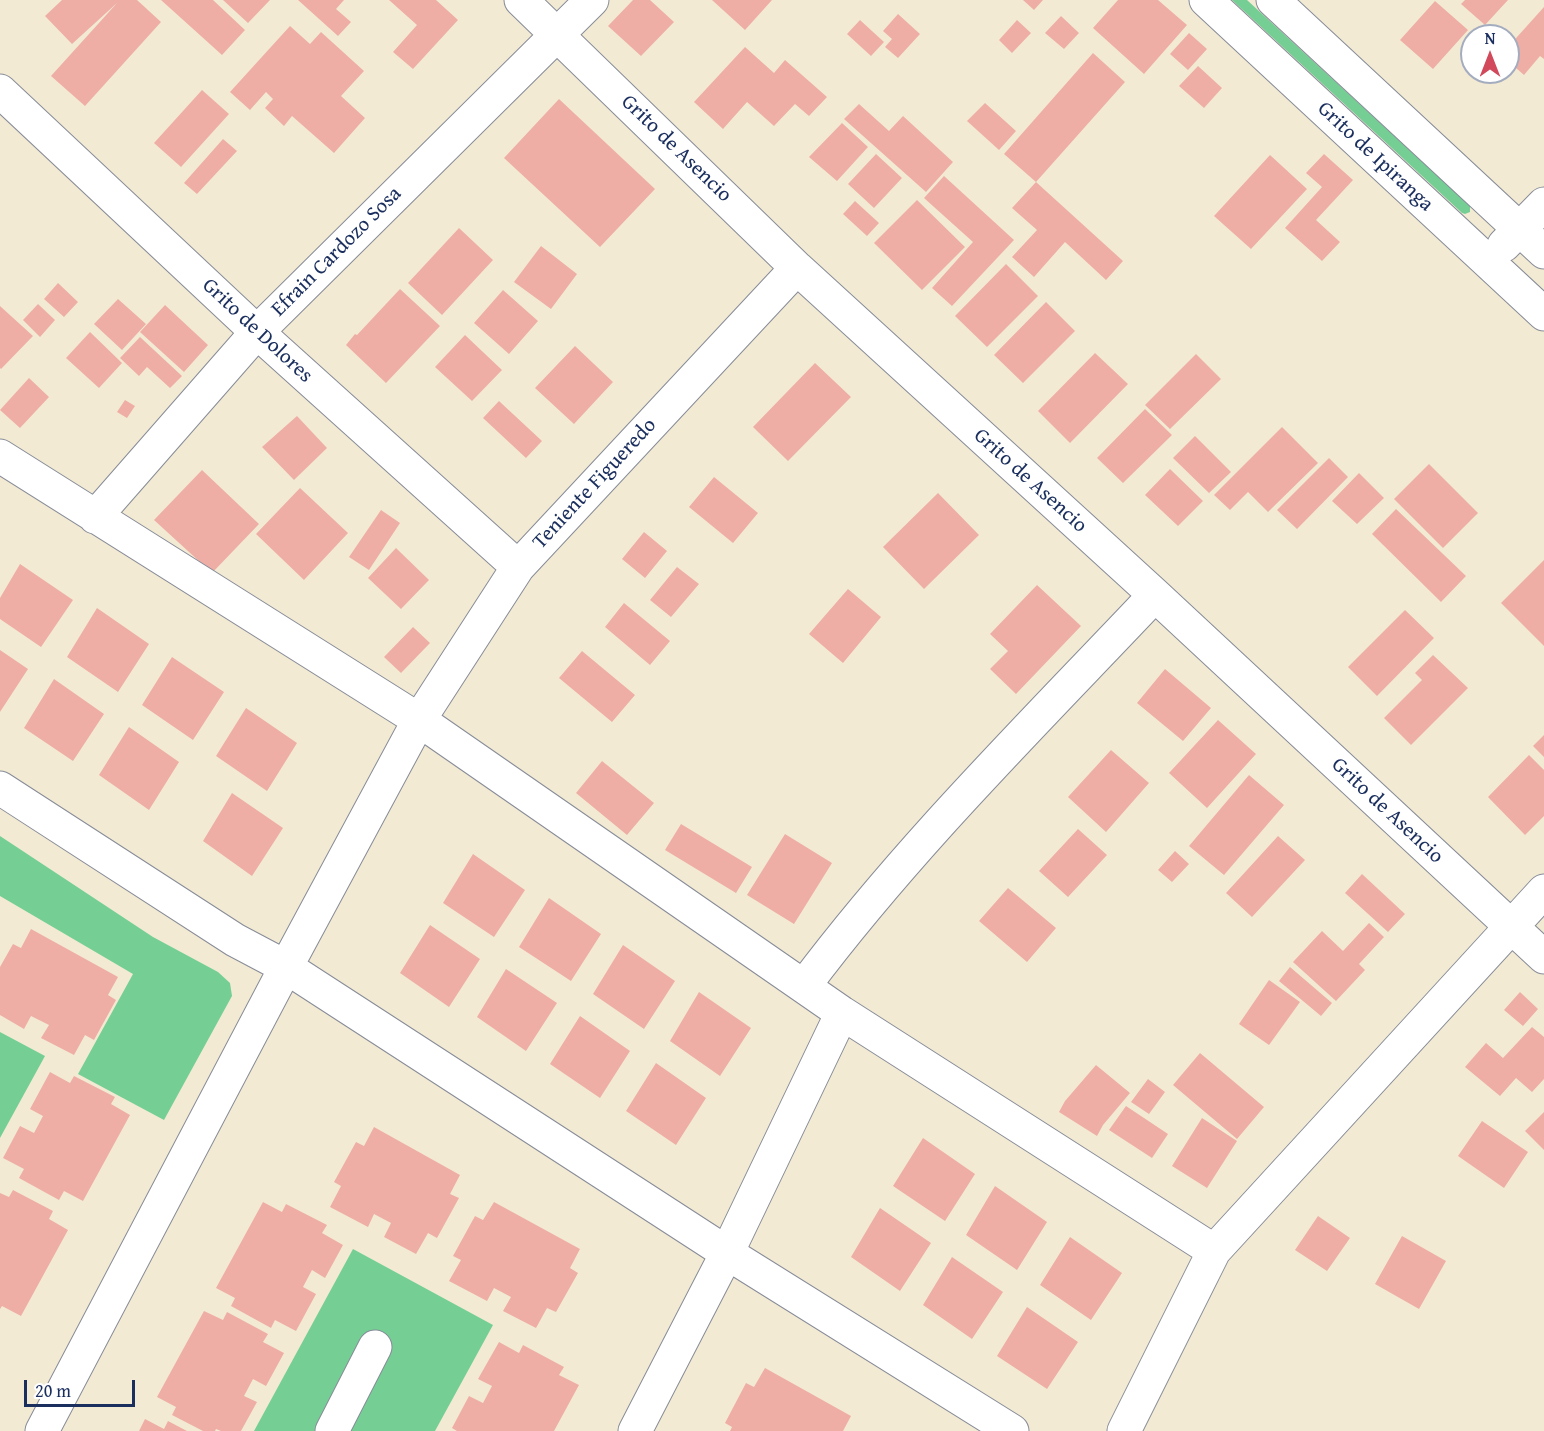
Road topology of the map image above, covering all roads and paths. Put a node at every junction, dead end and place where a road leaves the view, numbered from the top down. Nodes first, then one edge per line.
1 (521, 0) edge
2 (592, 0) edge
3 (1206, 0) edge
4 (1273, 0) edge
5 (559, 34) junction
6 (0, 91) edge
7 (1544, 204) edge
8 (1520, 230) junction
9 (1544, 252) edge
10 (1488, 261) junction
11 (797, 268) junction
12 (1544, 314) edge
13 (257, 332) junction
14 (0, 456) edge
15 (95, 517) junction
16 (518, 567) junction
17 (1155, 595) junction
18 (419, 720) junction
19 (0, 789) edge
20 (1544, 891) edge
21 (1511, 926) junction
22 (1544, 957) edge
23 (286, 967) junction
24 (804, 986) junction
25 (842, 1013) junction
26 (1214, 1251) junction
27 (727, 1253) junction
28 (375, 1347) dead end
29 (42, 1431) edge
30 (332, 1431) edge
31 (635, 1431) edge
32 (1012, 1431) edge
33 (1124, 1431) edge

1 - 5 street, Grito de Asencio
2 - 5 street, Efrain Cardozo Sosa
3 - 10 street, Grito de Ipiranga
4 - 8 street
5 - 11 street, Grito de Asencio
5 - 13 street, Efrain Cardozo Sosa
6 - 13 street, Grito de Dolores
7 - 8 street
8 - 9 street
8 - 10 street
10 - 12 street, Grito de Ipiranga
11 - 16 street, Teniente Figueredo
11 - 17 street, Grito de Asencio
13 - 15 street, Efrain Cardozo Sosa
13 - 16 street, Grito de Dolores
14 - 15 street
15 - 18 street
16 - 18 street, Teniente Figueredo
17 - 21 street, Grito de Asencio
17 - 24 street
18 - 23 street, Teniente Figueredo
18 - 24 street
19 - 23 street
20 - 21 street
21 - 22 street, Grito de Asencio
21 - 26 street
23 - 27 street
23 - 29 street, Teniente Figueredo
24 - 25 street
25 - 26 street
25 - 27 street
26 - 33 street
27 - 31 street
27 - 32 street
28 - 30 street

